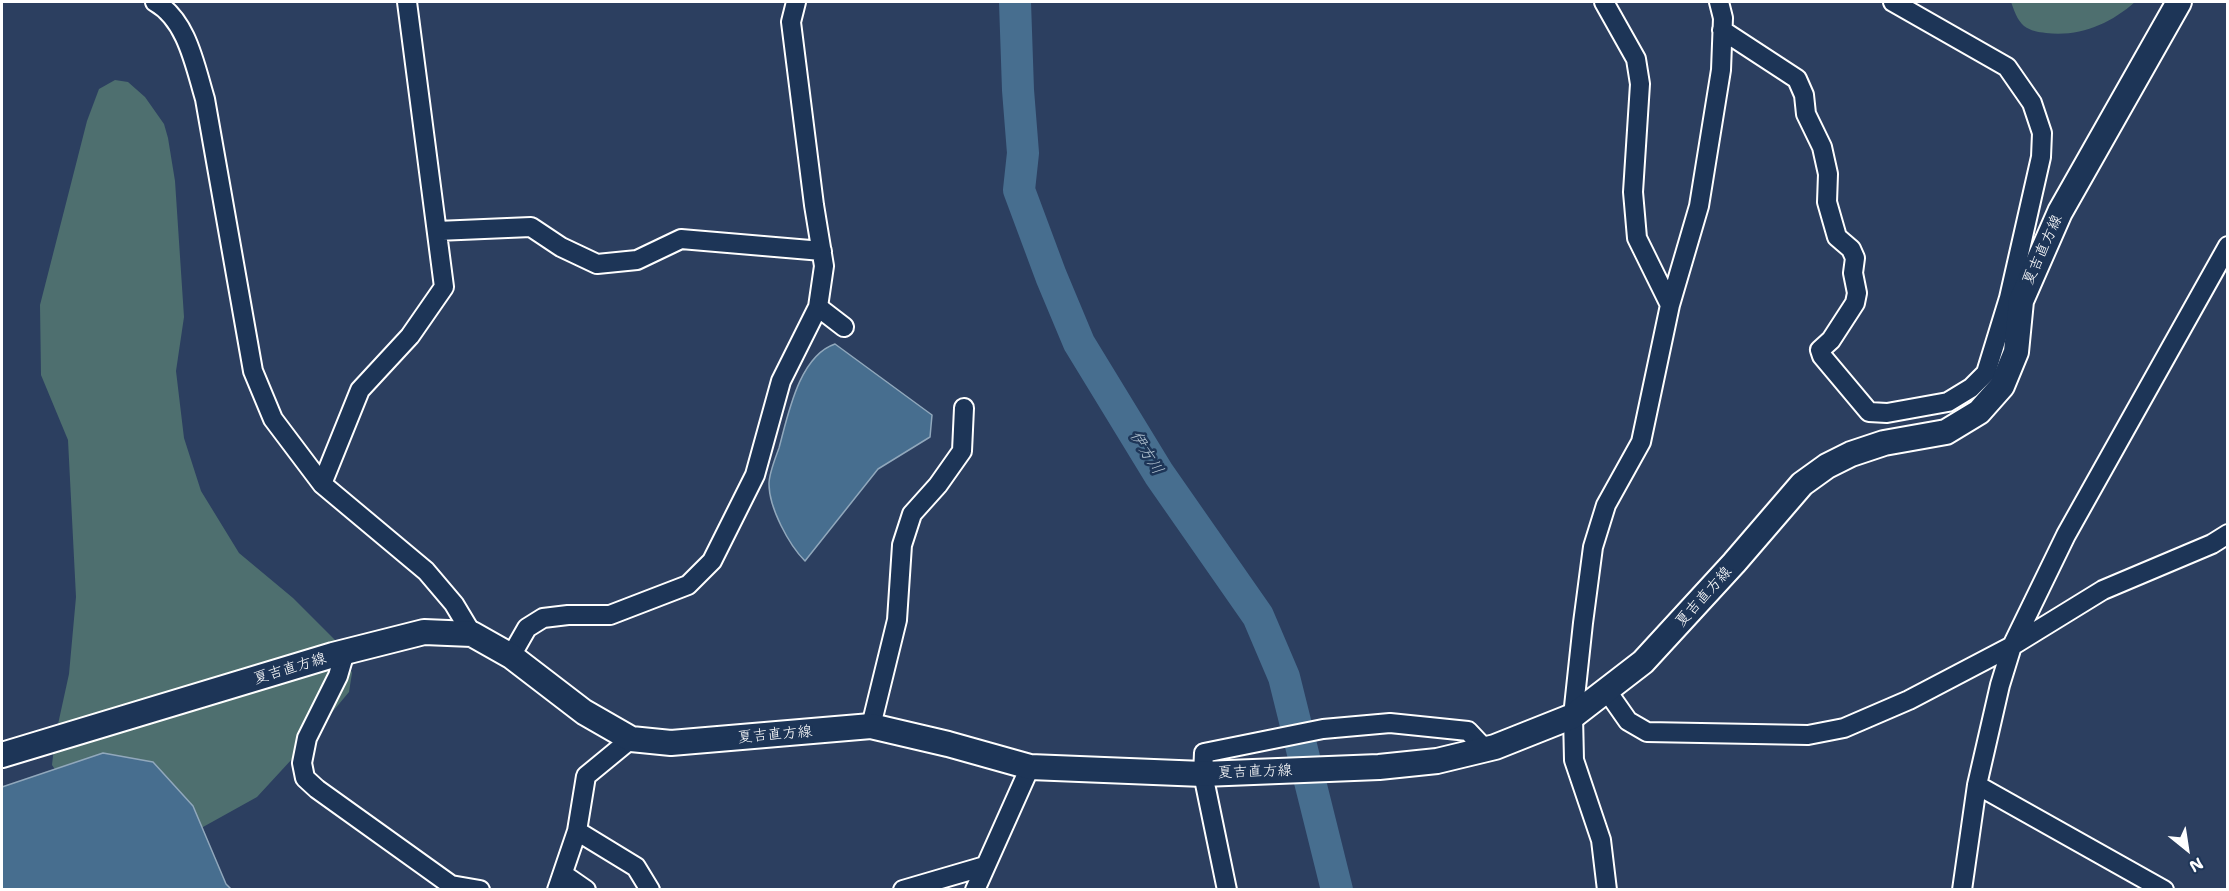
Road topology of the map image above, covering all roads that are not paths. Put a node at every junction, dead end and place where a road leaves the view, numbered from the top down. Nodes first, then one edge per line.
1 (155, 2) edge
2 (407, 2) edge
3 (796, 2) edge
4 (1604, 2) edge
5 (1719, 2) edge
6 (1893, 2) edge
7 (2179, 2) edge
8 (1722, 30) junction
9 (437, 231) junction
10 (2228, 246) edge
11 (822, 252) junction
12 (2015, 299) junction
13 (1670, 305) junction
14 (818, 307) junction
15 (844, 327) dead end
16 (964, 408) dead end
17 (322, 484) junction
18 (2228, 534) edge
19 (472, 634) junction
20 (2012, 646) junction
21 (345, 652) junction
22 (511, 656) junction
23 (1607, 691) junction
24 (1573, 716) junction
25 (871, 726) junction
26 (632, 739) junction
27 (1485, 749) junction
28 (2, 755) edge
29 (1030, 767) junction
30 (1203, 774) junction
31 (1977, 785) junction
32 (577, 831) junction
33 (985, 866) junction
34 (560, 882) edge
35 (480, 890) edge
36 (586, 890) edge
37 (650, 890) edge
38 (903, 890) edge
39 (975, 890) edge
40 (1227, 890) edge
41 (1607, 890) edge
42 (1962, 890) edge
43 (2164, 890) edge

1 - 17 street
2 - 9 street
3 - 11 street
4 - 13 street
5 - 8 street
6 - 12 street
7 - 12 main road, 夏吉直方線
8 - 12 street
8 - 13 street
9 - 11 street
9 - 17 street
10 - 20 street
11 - 14 street
12 - 23 main road, 夏吉直方線
13 - 24 street
14 - 15 street
14 - 22 street
16 - 25 street
17 - 19 street
18 - 20 street
19 - 21 main road, 夏吉直方線
19 - 22 main road, 夏吉直方線
20 - 23 street
20 - 31 street
21 - 28 main road, 夏吉直方線
21 - 35 street
22 - 26 main road, 夏吉直方線
23 - 24 main road, 夏吉直方線
24 - 27 main road, 夏吉直方線
24 - 41 street
25 - 26 main road, 夏吉直方線
25 - 29 main road, 夏吉直方線
26 - 32 street
27 - 30 main road, 夏吉直方線
27 - 30 street
29 - 30 main road, 夏吉直方線
29 - 33 street
30 - 40 street
31 - 42 street
31 - 43 street
32 - 34 street
32 - 37 street
33 - 38 street
33 - 39 street
34 - 36 street

